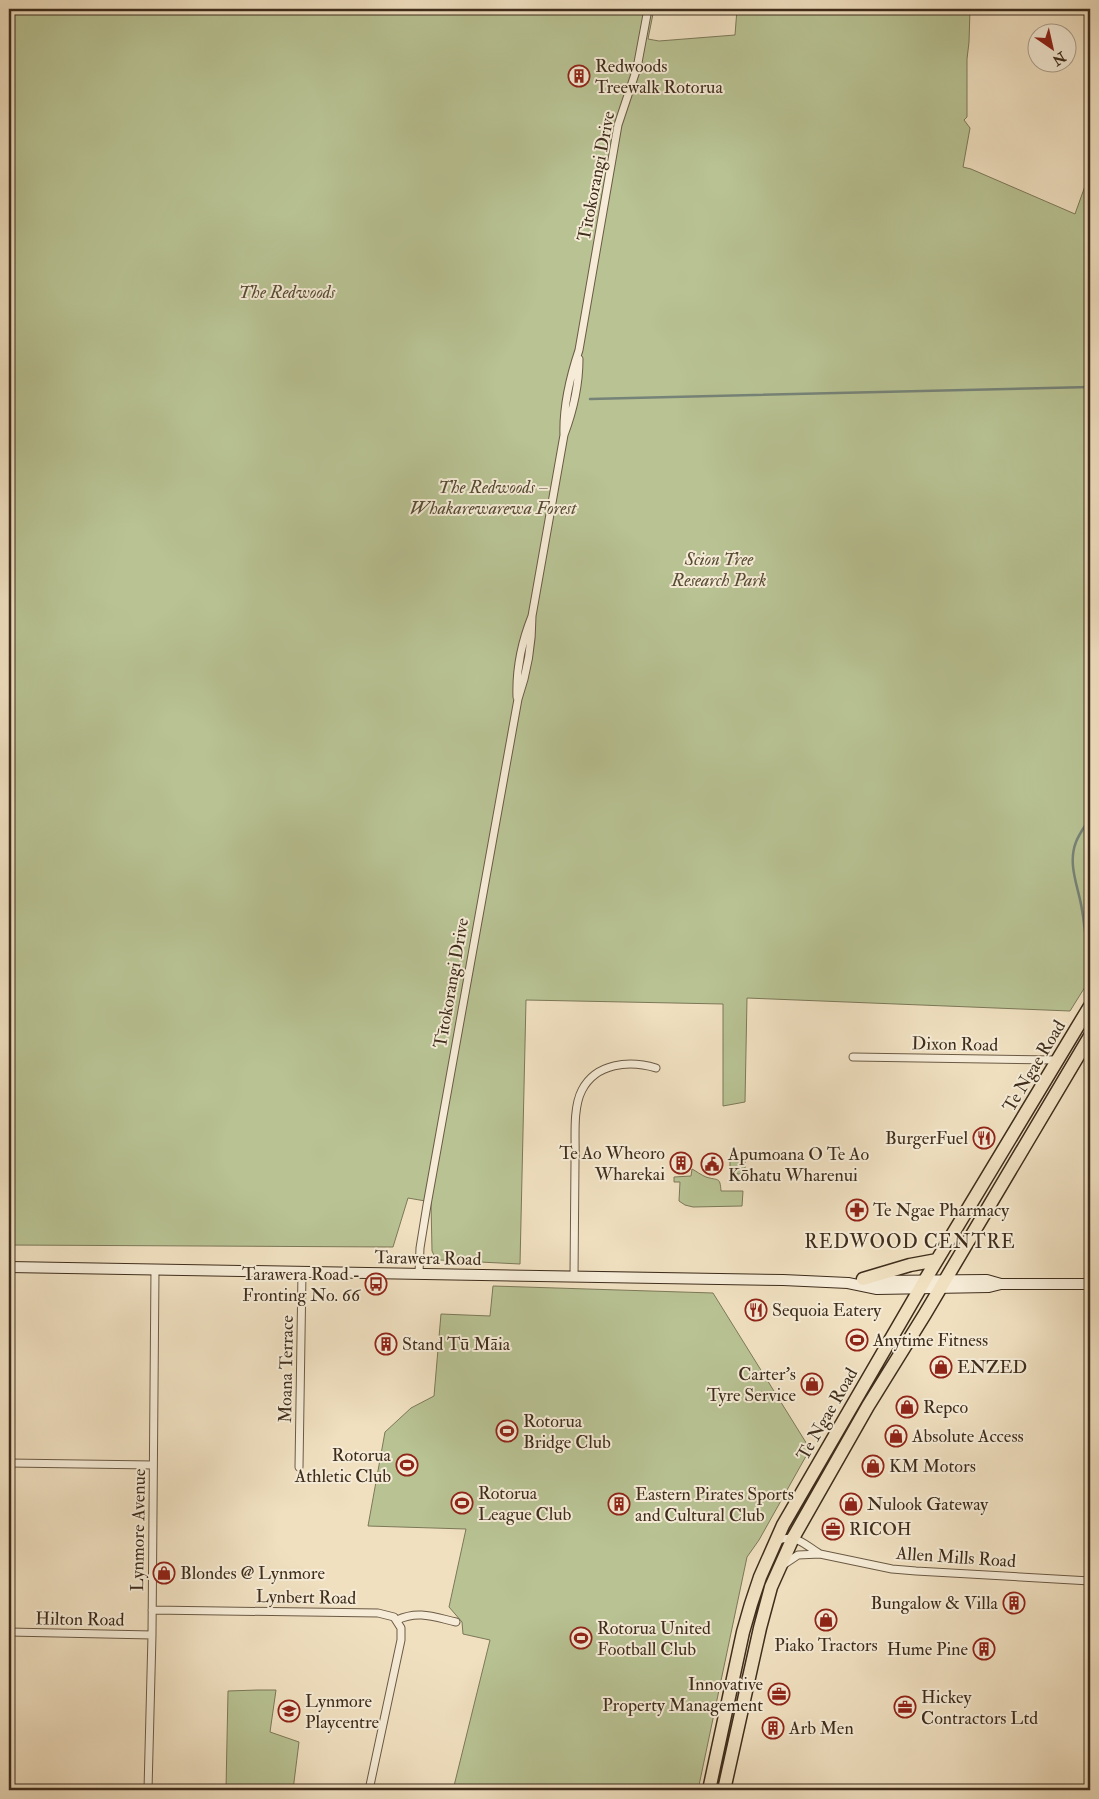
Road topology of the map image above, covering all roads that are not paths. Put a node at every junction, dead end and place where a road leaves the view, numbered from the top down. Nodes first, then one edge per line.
1 (648, 9) edge
2 (1090, 1006) edge
3 (1090, 1036) edge
4 (852, 1058) dead end
5 (1058, 1060) junction
6 (656, 1068) dead end
7 (937, 1260) junction
8 (9, 1268) edge
9 (155, 1270) junction
10 (302, 1272) junction
11 (419, 1273) junction
12 (574, 1277) junction
13 (863, 1279) junction
14 (848, 1283) junction
15 (922, 1284) junction
16 (943, 1284) junction
17 (1090, 1284) edge
18 (9, 1462) edge
19 (153, 1465) junction
20 (299, 1467) dead end
21 (797, 1536) junction
22 (775, 1541) junction
23 (820, 1554) junction
24 (778, 1570) junction
25 (1090, 1581) edge
26 (152, 1610) junction
27 (397, 1620) junction
28 (456, 1622) dead end
29 (9, 1632) edge
30 (152, 1635) junction
31 (148, 1790) edge
32 (369, 1790) edge
33 (709, 1790) edge
34 (724, 1790) edge

1 - 11 street, Tītokorangi Drive
2 - 5 highway, Te Ngae Road
3 - 16 highway, Te Ngae Road
4 - 5 street, Dixon Road
5 - 7 highway, Te Ngae Road
6 - 12 street
7 - 13 highway
7 - 15 highway, Te Ngae Road
8 - 9 main road, Tarawera Road
9 - 10 main road, Tarawera Road
9 - 19 street, Lynmore Avenue
10 - 11 main road, Tarawera Road
10 - 20 street, Moana Terrace
11 - 12 main road, Tarawera Road
12 - 14 main road, Tarawera Road
13 - 14 main road, Tarawera Road
13 - 15 main road, Tarawera Road
14 - 15 main road, Tarawera Road
15 - 16 main road
15 - 22 highway, Te Ngae Road
16 - 17 main road
16 - 21 highway, Te Ngae Road
18 - 19 street
19 - 26 street, Lynmore Avenue
21 - 22 street
21 - 23 street, Allen Mills Road
21 - 24 highway, Te Ngae Road
22 - 33 highway, Te Ngae Road
23 - 24 street, Allen Mills Road
23 - 25 street, Allen Mills Road
24 - 34 highway, Te Ngae Road
26 - 27 street, Lynbert Road
26 - 30 street, Lynmore Avenue
27 - 28 street, Lynbert Road
27 - 32 street
29 - 30 street, Hilton Road
30 - 31 street, Lynmore Avenue

